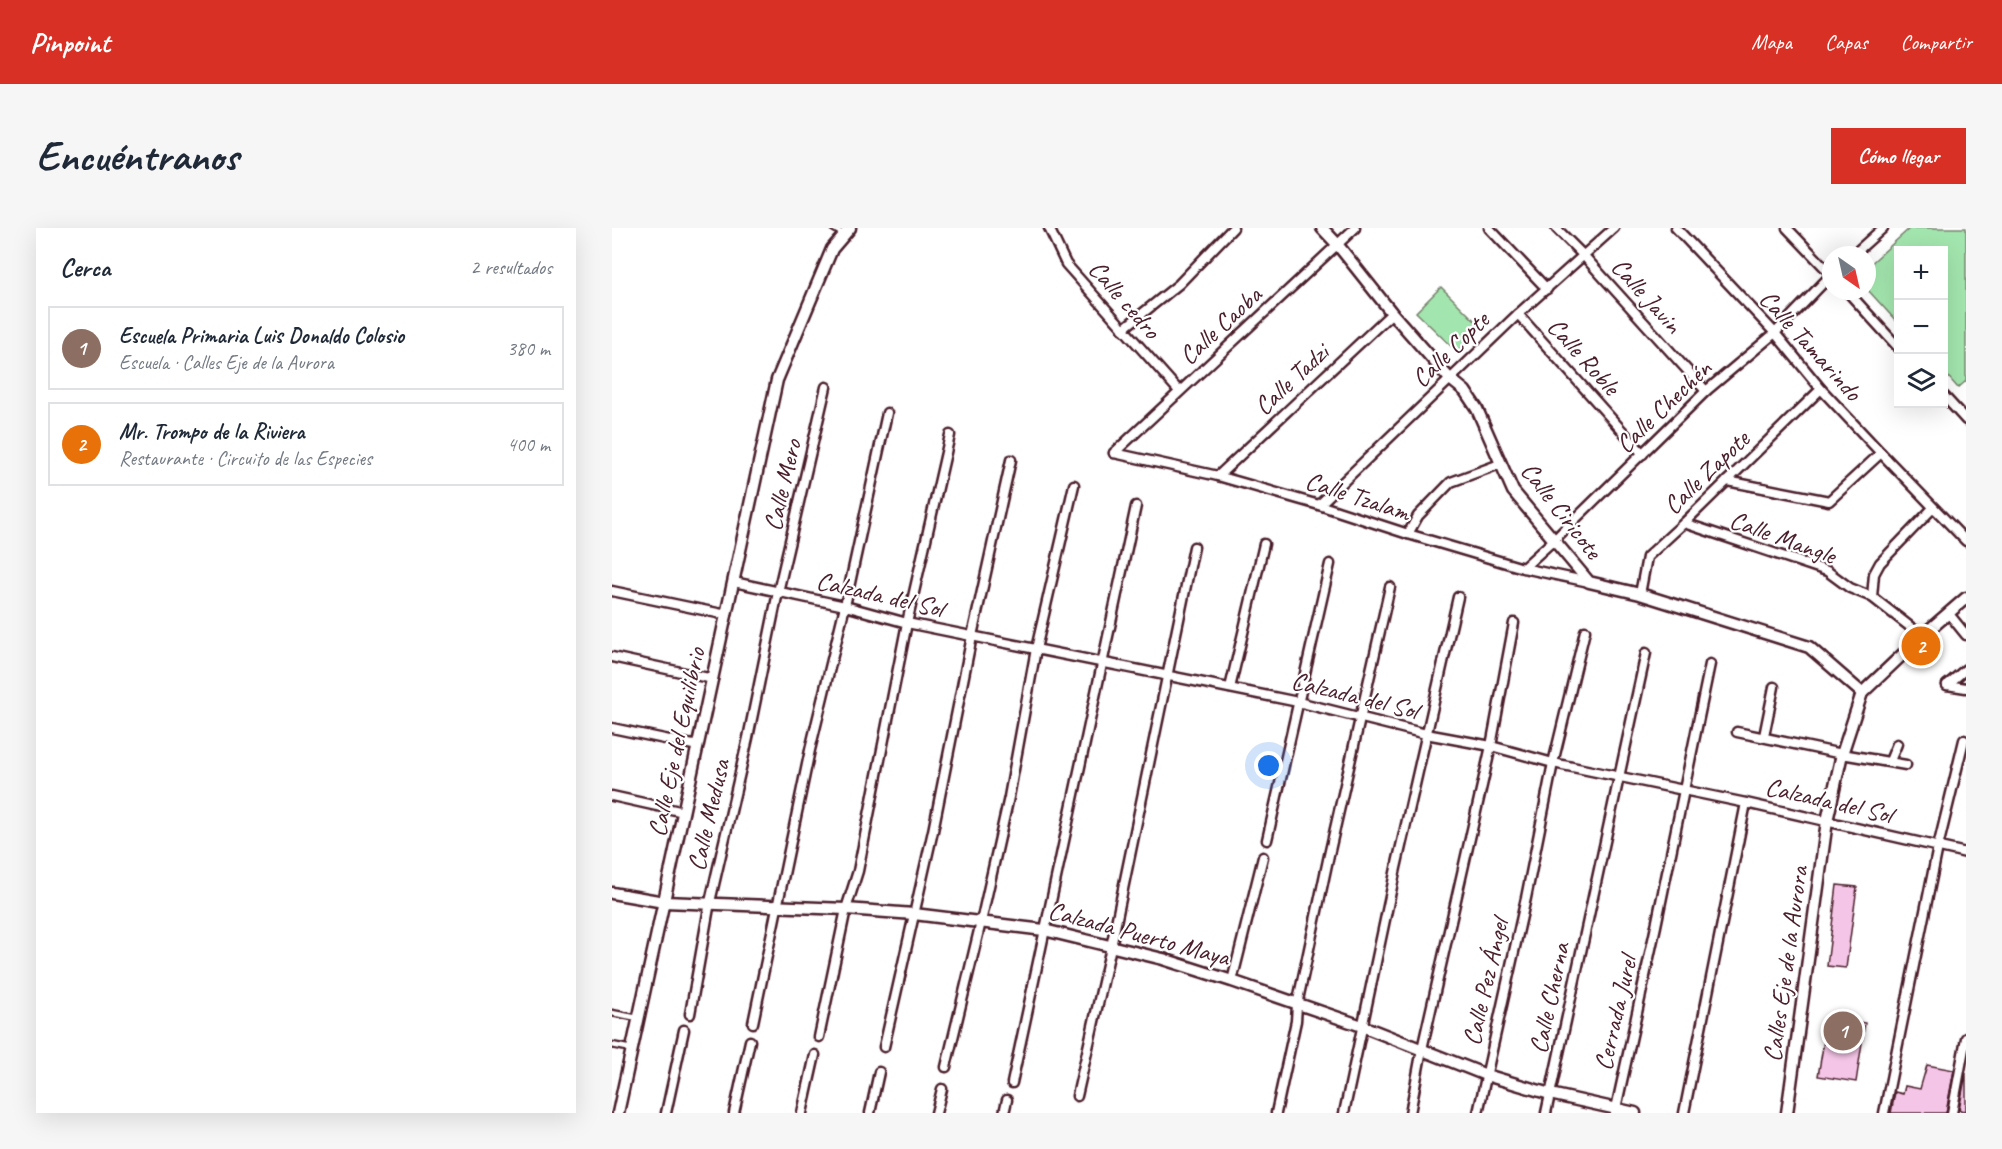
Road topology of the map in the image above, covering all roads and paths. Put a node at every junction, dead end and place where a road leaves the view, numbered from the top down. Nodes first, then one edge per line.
1 (833, 228) edge
2 (1049, 228) edge
3 (1233, 228) edge
4 (1322, 228) edge
5 (1355, 228) edge
6 (1489, 228) edge
7 (1556, 228) edge
8 (1614, 228) edge
9 (1676, 228) edge
10 (1787, 228) edge
11 (1883, 228) edge
12 (846, 231) edge
13 (1337, 244) junction
14 (1863, 246) edge
15 (1584, 256) junction
16 (1822, 265) edge
17 (1822, 283) edge
18 (1547, 289) junction
19 (1855, 300) edge
20 (1392, 313) junction
21 (1518, 314) junction
22 (1123, 330) junction
23 (1775, 333) junction
24 (1894, 342) edge
25 (1449, 378) junction
26 (826, 387) dead end
27 (1821, 389) junction
28 (1706, 391) junction
29 (1179, 392) junction
30 (1948, 399) edge
31 (1962, 409) edge
32 (887, 413) dead end
33 (1966, 420) edge
34 (950, 435) dead end
35 (1114, 453) joint
36 (1881, 453) junction
37 (1643, 454) junction
38 (1011, 460) dead end
39 (1500, 464) junction
40 (1218, 476) junction
41 (1727, 481) junction
42 (1074, 485) dead end
43 (1319, 505) junction
44 (1136, 506) dead end
45 (1933, 508) junction
46 (1684, 524) junction
47 (1407, 534) junction
48 (1555, 539) junction
49 (1966, 541) edge
50 (1264, 544) dead end
51 (1194, 548) dead end
52 (1330, 564) dead end
53 (1523, 568) junction
54 (734, 582) junction
55 (1589, 582) junction
56 (1390, 587) dead end
57 (612, 591) edge
58 (778, 592) junction
59 (1640, 594) junction
60 (1458, 597) dead end
61 (1872, 597) junction
62 (1966, 598) edge
63 (845, 606) junction
64 (1949, 614) junction
65 (727, 615) junction
66 (907, 623) junction
67 (1515, 623) dead end
68 (1585, 631) dead end
69 (1966, 635) edge
70 (972, 636) junction
71 (1922, 636) junction
72 (1036, 650) junction
73 (1646, 653) dead end
74 (612, 657) edge
75 (1103, 664) junction
76 (1710, 664) dead end
77 (1966, 669) edge
78 (1167, 676) junction
79 (713, 679) junction
80 (1774, 687) dead end
81 (1230, 688) junction
82 (1966, 688) edge
83 (1862, 693) junction
84 (1298, 702) junction
85 (1360, 717) junction
86 (612, 728) edge
87 (1737, 732) dead end
88 (1426, 734) junction
89 (1764, 736) junction
90 (748, 738) joint
91 (1964, 740) dead end
92 (1897, 744) dead end
93 (698, 746) junction
94 (1491, 746) junction
95 (1842, 754) junction
96 (1890, 761) junction
97 (1553, 763) junction
98 (1906, 765) dead end
99 (1619, 777) junction
100 (1683, 791) junction
101 (612, 796) edge
102 (1746, 803) junction
103 (684, 812) junction
104 (1827, 821) junction
105 (1267, 840) dead end
106 (1938, 847) junction
107 (1966, 853) edge
108 (1263, 857) dead end
109 (612, 893) edge
110 (664, 902) junction
111 (710, 902) junction
112 (778, 907) junction
113 (846, 909) junction
114 (914, 914) junction
115 (981, 922) junction
116 (1044, 930) junction
117 (1111, 946) junction
118 (1232, 981) junction
119 (1297, 1005) junction
120 (612, 1013) edge
121 (690, 1014) dead end
122 (638, 1018) junction
123 (753, 1023) dead end
124 (1362, 1026) junction
125 (684, 1030) dead end
126 (819, 1037) dead end
127 (1966, 1038) edge
128 (750, 1041) dead end
129 (612, 1045) edge
130 (884, 1047) dead end
131 (632, 1049) junction
132 (1422, 1049) junction
133 (815, 1055) dead end
134 (945, 1067) dead end
135 (879, 1072) dead end
136 (1486, 1075) junction
137 (1012, 1083) dead end
138 (942, 1089) dead end
139 (1550, 1094) junction
140 (1077, 1096) dead end
141 (1007, 1100) dead end
142 (1615, 1111) edge
143 (618, 1113) edge
144 (666, 1113) edge
145 (734, 1113) edge
146 (802, 1113) edge
147 (870, 1113) edge
148 (936, 1113) edge
149 (1004, 1113) edge
150 (1276, 1113) edge
151 (1344, 1113) edge
152 (1410, 1113) edge
153 (1478, 1113) edge
154 (1546, 1113) edge
155 (1635, 1113) edge
156 (1684, 1113) edge
157 (1787, 1113) edge
158 (1884, 1113) edge
159 (1952, 1113) edge

1 - 12 lane
2 - 22 street, Calle cedro
3 - 22 street
4 - 13 street, Calle Ciricote
5 - 13 street, Calle Caoba
6 - 18 street
7 - 15 street, Calle Javin
8 - 15 street, Calle Copte
9 - 23 street, Calle Tamarindo
10 - 16 street
11 - 14 street
12 - 54 street, Calle Eje del Equilibrio
13 - 20 street, Calle Ciricote
13 - 29 street, Calle Caoba
15 - 18 street, Calle Copte
15 - 28 street, Calle Javin
17 - 23 street, Calle Chechén
18 - 21 street, Calle Copte
19 - 24 street
20 - 25 street, Calle Ciricote
20 - 40 street, Calle Tadzi
21 - 25 street, Calle Copte
21 - 37 street, Calle Roble
22 - 29 street, Calle cedro
23 - 27 street, Calle Tamarindo
23 - 28 street, Calle Chechén
25 - 39 street, Calle Ciricote
25 - 43 street, Calle Copte
26 - 58 street, Calle Mero
27 - 36 street, Calle Tamarindo
27 - 41 street, Calle Zapote
28 - 37 street, Calle Chechén
29 - 35 street, Calle Caoba
30 - 31 street
31 - 33 street
32 - 63 street
34 - 66 street
35 - 40 street, Calle Tzalam
36 - 41 street
36 - 45 street, Calle Tamarindo
37 - 48 street, Calle Chechén
38 - 70 street
39 - 47 street
39 - 48 street, Calle Ciricote
40 - 43 street, Calle Tzalam
41 - 46 street, Calle Zapote
42 - 72 street
43 - 47 street, Calle Tzalam
44 - 75 street
45 - 49 street, Calle Tamarindo
45 - 61 street
46 - 59 street, Calle Zapote
46 - 61 street, Calle Mangle
47 - 53 street, Calle Tzalam
48 - 53 street, Calle Chechén
48 - 55 street, Calle Ciricote
50 - 81 street
51 - 78 street
52 - 84 street
53 - 55 street, Calle Tzalam
54 - 58 street, Calzada del Sol
54 - 65 street, Calle Eje del Equilibrio
55 - 59 street, Calle Ciricote
56 - 85 street
57 - 65 street
58 - 63 street, Calzada del Sol
58 - 90 street, Calle Mero
59 - 83 street, Calle Ciricote
60 - 88 street
61 - 71 street, Calle Mangle
62 - 64 street
63 - 66 street, Calzada del Sol
63 - 112 street
64 - 69 street
64 - 71 street
65 - 79 street, Calle Eje del Equilibrio
66 - 70 street, Calzada del Sol
66 - 113 street
67 - 94 street
68 - 97 street, Calle Pez Ángel
70 - 72 street, Calzada del Sol
70 - 114 street
71 - 83 street
72 - 75 street, Calzada del Sol
72 - 115 street
73 - 99 street, Calle Cherna
74 - 79 street
75 - 78 street, Calzada del Sol
75 - 116 street
76 - 100 street, Cerrada Jurel
77 - 82 street
78 - 81 street, Calzada del Sol
78 - 117 street
79 - 93 street, Calle Eje del Equilibrio
80 - 89 street
81 - 84 street, Calzada del Sol
83 - 95 street, Calles Eje de la Aurora
84 - 85 street, Calzada del Sol
84 - 105 street
85 - 88 street, Calzada del Sol
85 - 119 street
86 - 93 street
87 - 89 street
88 - 94 street, Calzada del Sol
88 - 124 street
89 - 95 street
90 - 111 street, Calle Medusa
91 - 106 street
92 - 96 street
93 - 103 street, Calle Eje del Equilibrio
94 - 97 street, Calzada del Sol
94 - 132 street
95 - 96 street
95 - 104 street, Calles Eje de la Aurora
96 - 98 street
97 - 99 street, Calzada del Sol
97 - 136 street, Calle Pez Ángel
99 - 100 street, Calzada del Sol
99 - 139 street, Calle Cherna
100 - 102 street, Calzada del Sol
100 - 142 street, Cerrada Jurel
101 - 103 street
102 - 104 street, Calzada del Sol
102 - 156 street
103 - 110 street, Calle Eje del Equilibrio
104 - 106 street, Calzada del Sol
104 - 157 street, Calles Eje de la Aurora
106 - 107 street, Calzada del Sol
106 - 158 street
108 - 118 street
109 - 110 street, Calzada Puerto Maya
110 - 111 street, Calzada Puerto Maya
110 - 122 street, Calle Eje del Equilibrio
111 - 112 street, Calzada Puerto Maya
111 - 121 street, Calle Medusa
112 - 113 street, Calzada Puerto Maya
112 - 123 street
113 - 114 street, Calzada Puerto Maya
113 - 126 street
114 - 115 street, Calzada Puerto Maya
114 - 130 street
115 - 116 street, Calzada Puerto Maya
115 - 134 street
116 - 117 street, Calzada Puerto Maya
116 - 137 street
117 - 118 street, Calzada Puerto Maya
117 - 140 street
118 - 119 street, Calzada Puerto Maya
119 - 124 street, Calzada Puerto Maya
119 - 150 street
120 - 122 lane
122 - 131 street, Calle Eje del Equilibrio
124 - 132 street, Calzada Puerto Maya
124 - 151 street
125 - 144 street
127 - 159 street
128 - 145 street
129 - 131 lane
131 - 143 street, Calle Eje del Equilibrio
132 - 136 street, Calzada Puerto Maya
132 - 152 street
133 - 146 street
135 - 147 street
136 - 139 street, Calzada Puerto Maya
136 - 153 street, Calle Pez Ángel
138 - 148 street
139 - 142 street, Calzada Puerto Maya
139 - 154 street, Calle Cherna
141 - 149 street
142 - 155 street, Calzada Puerto Maya

